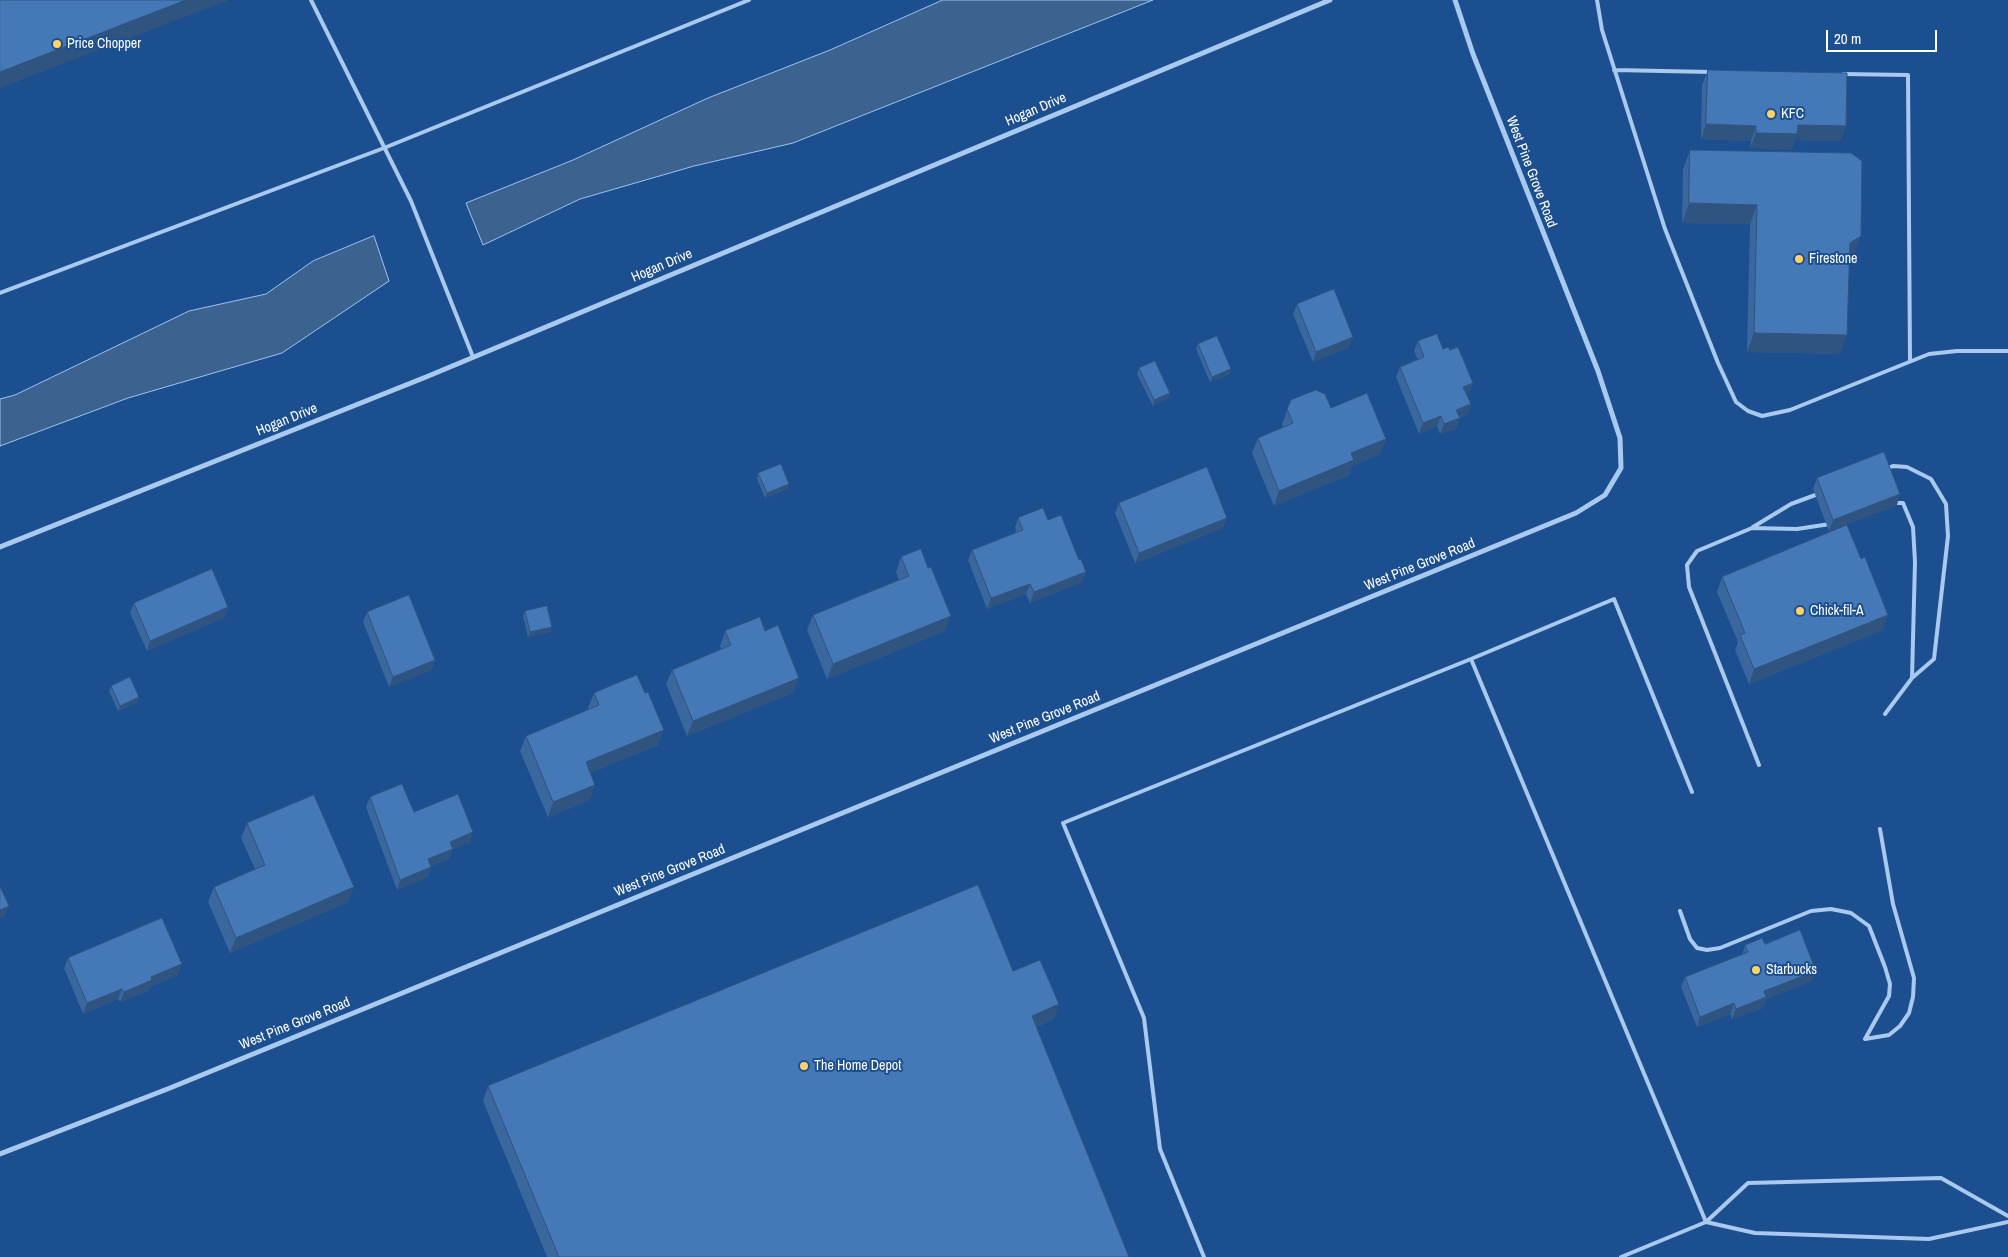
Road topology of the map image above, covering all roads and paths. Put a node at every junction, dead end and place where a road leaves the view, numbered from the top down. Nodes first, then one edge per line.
1 (311, 0) edge
2 (749, 0) edge
3 (1330, 0) edge
4 (1455, 0) edge
5 (1598, 0) edge
6 (1614, 70) junction
7 (1712, 72) edge
8 (1839, 74) edge
9 (384, 148) junction
10 (0, 293) edge
11 (2008, 351) edge
12 (473, 357) junction
13 (1910, 361) junction
14 (1884, 470) edge
15 (1828, 490) edge
16 (1886, 504) edge
17 (1835, 522) edge
18 (1752, 528) junction
19 (0, 547) edge
20 (1471, 659) junction
21 (1912, 678) junction
22 (1885, 714) dead end
23 (1759, 765) dead end
24 (1692, 792) dead end
25 (1880, 828) dead end
26 (1680, 911) dead end
27 (0, 1154) edge
28 (2008, 1216) edge
29 (1706, 1222) junction
30 (2008, 1222) edge
31 (1204, 1257) edge
32 (1621, 1257) edge

1 - 9 lane
2 - 9 lane
3 - 12 street, Hogan Drive
4 - 27 street, West Pine Grove Road
5 - 6 lane
6 - 7 lane
6 - 13 lane
8 - 13 lane
9 - 10 lane
9 - 12 lane
11 - 13 lane
12 - 19 street, Hogan Drive
14 - 21 lane
15 - 18 lane
16 - 21 lane
17 - 18 lane
18 - 23 lane
20 - 24 lane
20 - 29 lane
20 - 31 lane
21 - 22 lane
25 - 26 lane
28 - 29 lane
29 - 30 lane
29 - 32 lane

